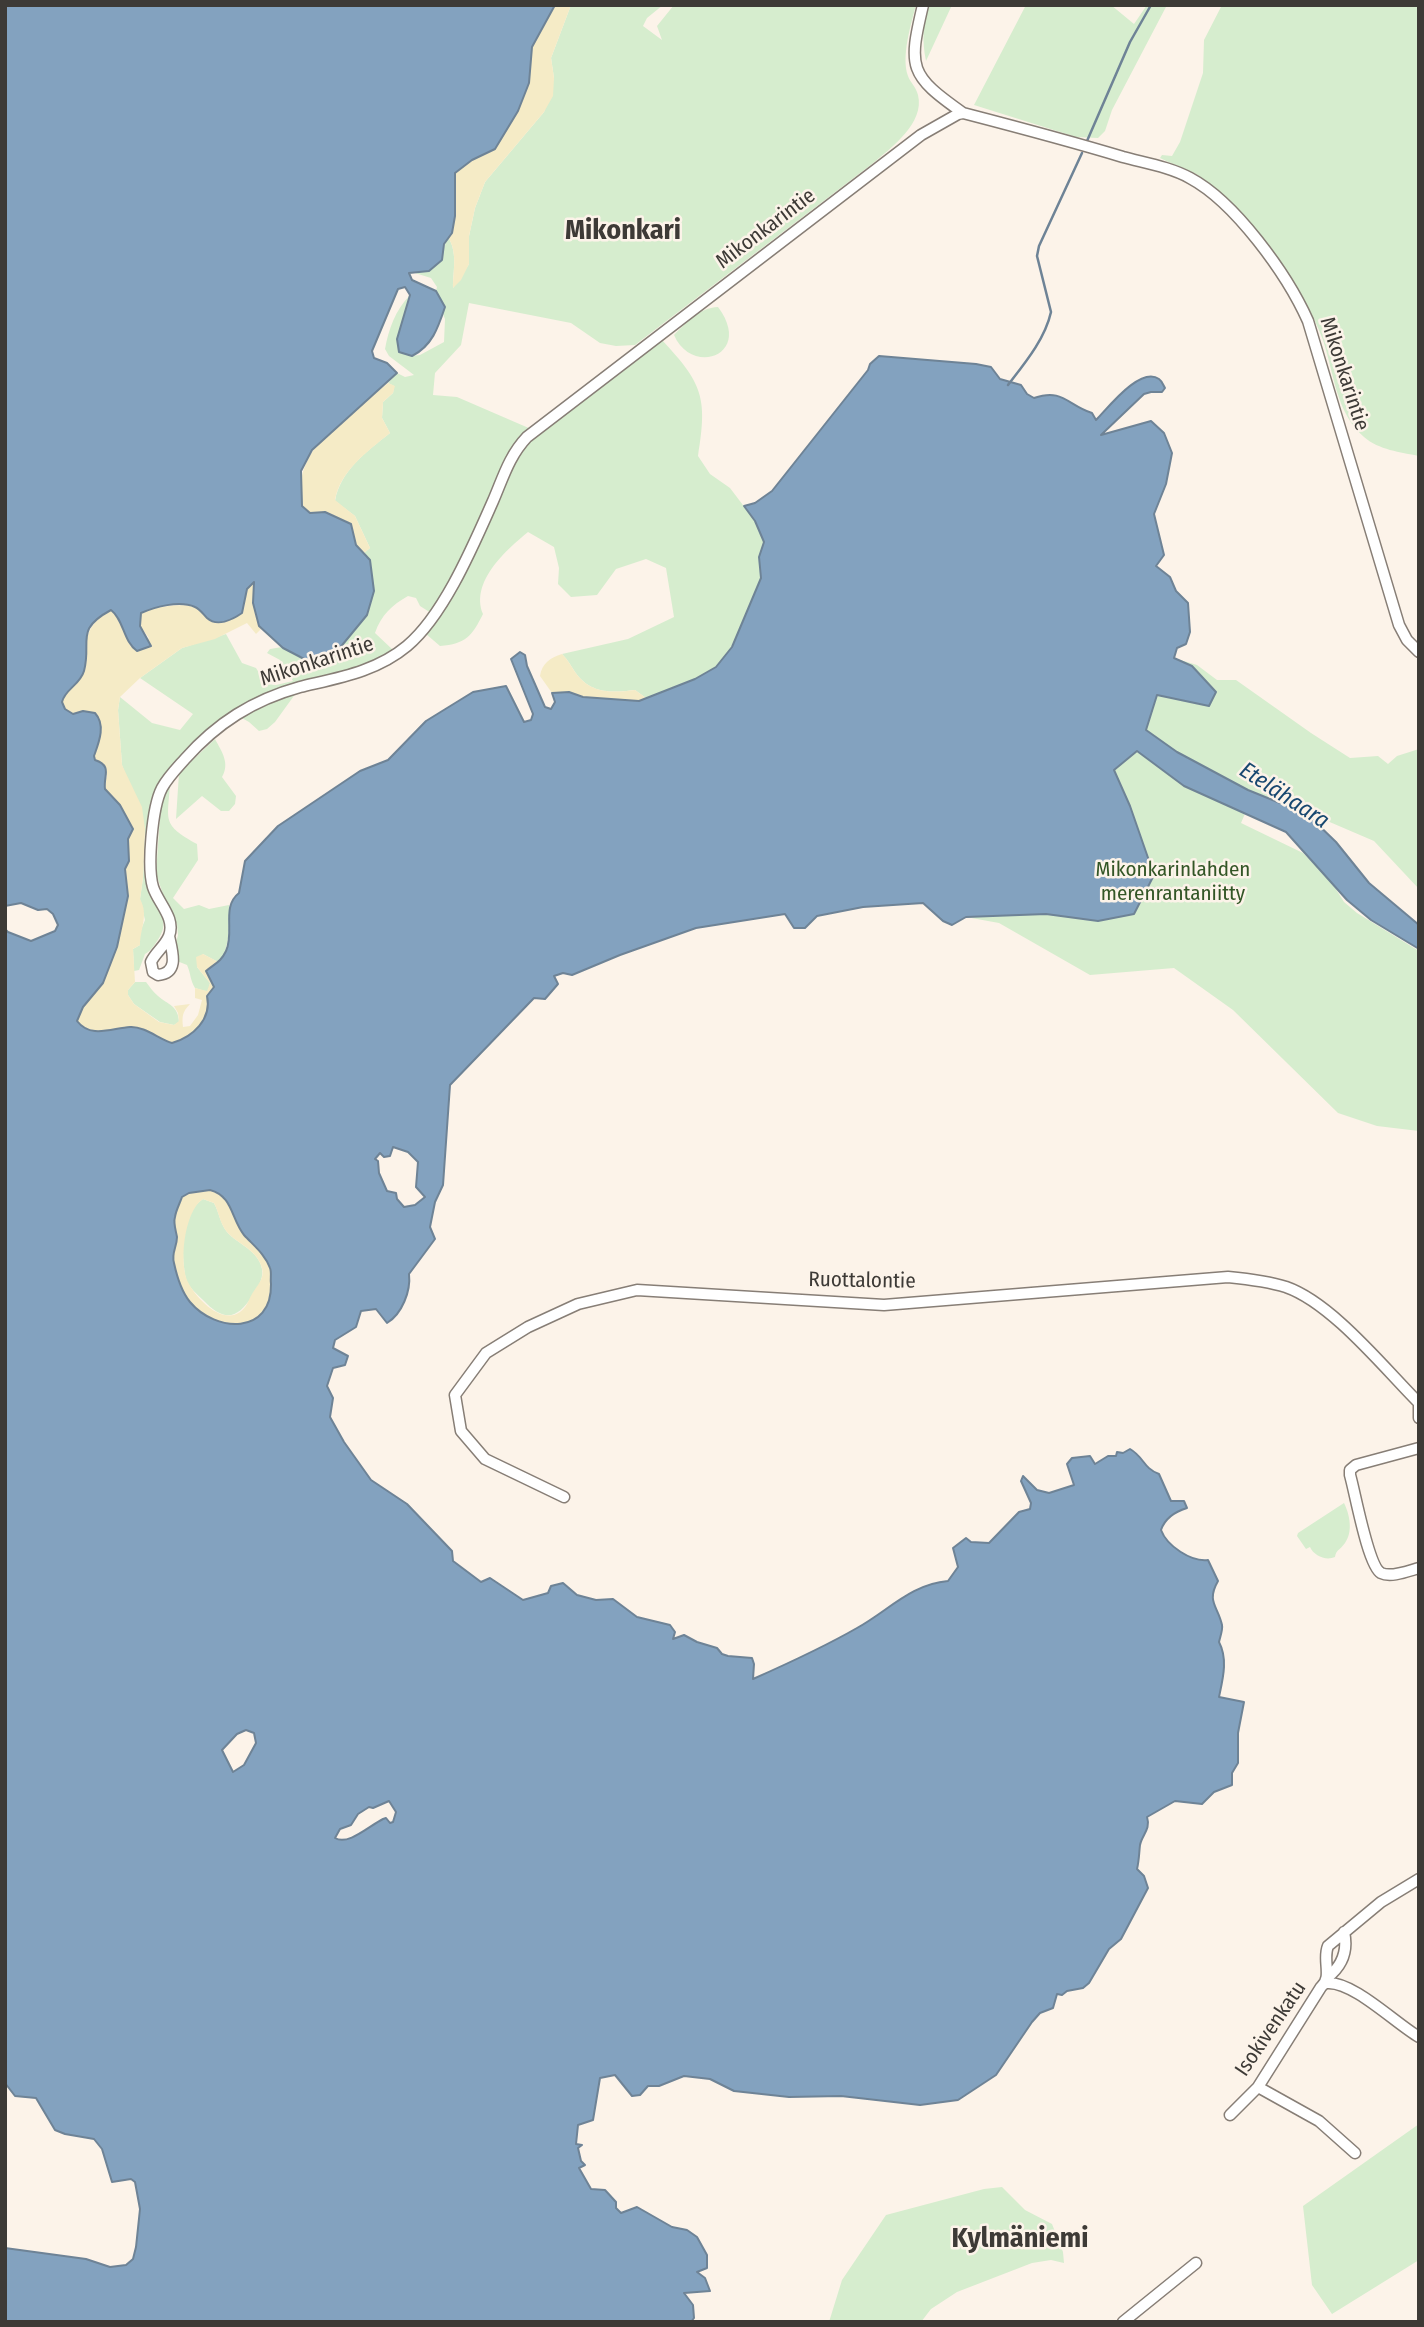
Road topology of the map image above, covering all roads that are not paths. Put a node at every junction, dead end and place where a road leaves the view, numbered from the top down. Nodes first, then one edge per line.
1 (923, 5) edge
2 (963, 113) junction
3 (1419, 652) edge
4 (169, 936) dead end
5 (1419, 1403) edge
6 (1419, 1418) edge
7 (1419, 1448) edge
8 (564, 1497) dead end
9 (1419, 1568) edge
10 (1419, 1879) edge
11 (1344, 1931) junction
12 (1327, 1980) junction
13 (1419, 2037) edge
14 (1258, 2087) junction
15 (1230, 2115) dead end
16 (1356, 2153) dead end
17 (1196, 2263) dead end
18 (1123, 2322) edge

1 - 2 street
2 - 3 street, Mikonkarintie
2 - 4 street, Mikonkarintie
5 - 6 street
5 - 8 street, Ruottalontie
7 - 9 street
10 - 11 street, Isokivenkatu
11 - 12 street
11 - 12 street, Isokivenkatu
12 - 13 street
12 - 14 street, Isokivenkatu
14 - 15 street, Isokivenkatu
14 - 16 street
17 - 18 street

